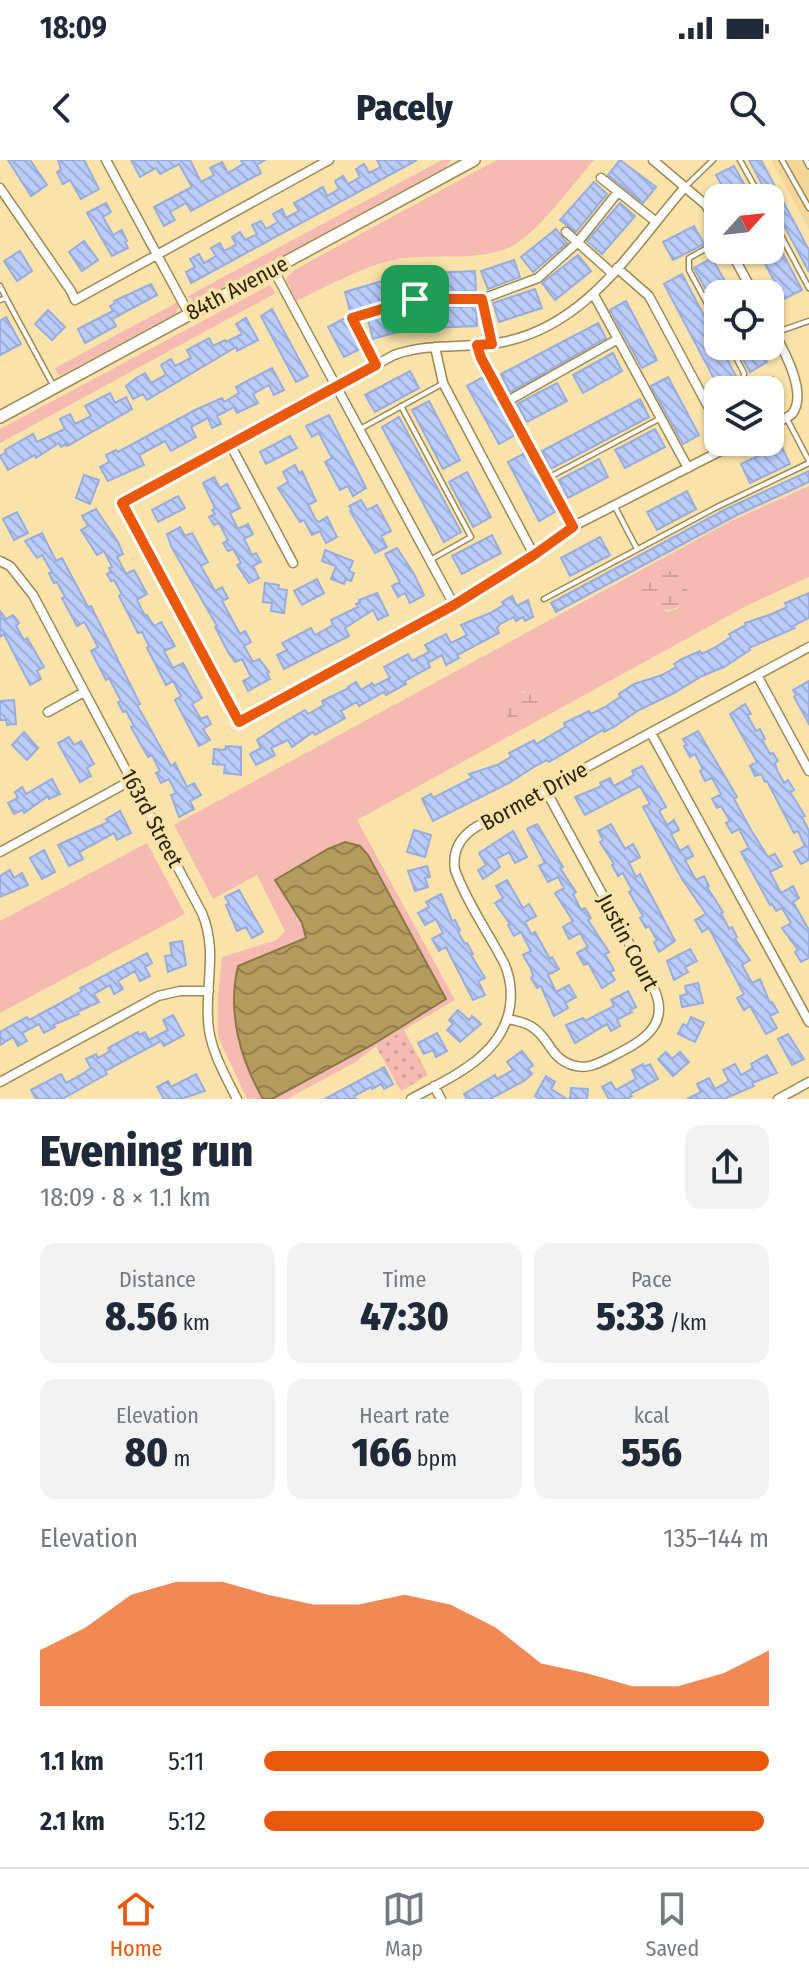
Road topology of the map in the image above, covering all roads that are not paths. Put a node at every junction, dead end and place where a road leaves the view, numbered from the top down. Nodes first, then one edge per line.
1 (106, 160) edge
2 (329, 160) edge
3 (653, 160) edge
4 (713, 160) edge
5 (740, 160) edge
6 (782, 160) edge
7 (806, 160) edge
8 (466, 162) edge
9 (809, 166) edge
10 (601, 178) dead end
11 (753, 184) edge
12 (685, 187) junction
13 (1, 192) edge
14 (618, 192) junction
15 (704, 203) edge
16 (809, 208) edge
17 (655, 221) junction
18 (566, 232) dead end
19 (784, 241) edge
20 (577, 243) junction
21 (704, 250) edge
22 (157, 254) junction
23 (273, 269) junction
24 (615, 271) junction
25 (0, 286) edge
26 (809, 288) edge
27 (594, 295) junction
28 (704, 298) edge
29 (3, 299) edge
30 (482, 299) junction
31 (189, 314) junction
32 (809, 321) edge
33 (784, 326) edge
34 (618, 339) junction
35 (492, 344) junction
36 (477, 345) junction
37 (435, 347) junction
38 (784, 352) edge
39 (376, 365) junction
40 (443, 383) junction
41 (337, 386) junction
42 (54, 387) junction
43 (704, 399) edge
44 (506, 402) junction
45 (401, 406) junction
46 (0, 417) edge
47 (661, 417) junction
48 (786, 417) joint
49 (360, 429) junction
50 (230, 444) junction
51 (528, 444) joint
52 (710, 456) edge
53 (809, 462) edge
54 (688, 468) junction
55 (546, 479) junction
56 (614, 505) junction
57 (573, 527) junction
58 (637, 549) junction
59 (534, 555) junction
60 (430, 560) junction
61 (0, 561) edge
62 (293, 563) dead end
63 (544, 599) dead end
64 (454, 605) junction
65 (809, 647) edge
66 (757, 675) junction
67 (84, 692) junction
68 (48, 712) dead end
69 (651, 733) junction
70 (809, 771) edge
71 (132, 780) junction
72 (545, 789) junction
73 (0, 852) edge
74 (209, 991) junction
75 (508, 1019) junction
76 (809, 1022) edge
77 (0, 1082) edge
78 (809, 1082) edge
79 (434, 1086) junction
80 (236, 1098) edge
81 (411, 1099) edge
82 (441, 1099) edge
83 (778, 1099) edge

1 - 22 street
2 - 22 street
3 - 12 street
4 - 12 lane
5 - 11 lane
6 - 16 lane
7 - 9 lane
8 - 23 street, 84th Avenue
10 - 14 street
12 - 15 street
12 - 17 street
13 - 22 street
14 - 17 street
14 - 20 street
17 - 24 street
18 - 20 street
19 - 26 lane
20 - 24 street
20 - 30 street
21 - 28 lane
22 - 31 street
23 - 31 street, 84th Avenue
23 - 41 street
24 - 27 street
24 - 43 street
25 - 29 lane
27 - 34 street
27 - 35 street
29 - 42 lane
30 - 35 street
30 - 39 street
31 - 42 street, 84th Avenue
32 - 33 lane
34 - 44 street
34 - 47 street
35 - 36 street
36 - 37 street
36 - 44 street
37 - 39 street
37 - 40 street
38 - 48 street
39 - 41 street
40 - 45 lane
40 - 59 street
41 - 49 street
41 - 50 street
42 - 46 street, 84th Avenue
44 - 51 street
45 - 49 lane
45 - 60 lane
47 - 54 street
47 - 55 lane
48 - 53 lane
49 - 60 street
50 - 62 street
50 - 64 street
51 - 55 lane
52 - 54 street
53 - 58 lane
54 - 56 street
55 - 57 lane
56 - 57 street
56 - 58 lane
57 - 59 street
58 - 63 lane
59 - 64 street
60 - 64 street
61 - 67 street, 163rd Street
65 - 66 street, Bormet Drive
66 - 69 street, Bormet Drive
66 - 70 street
67 - 68 street
67 - 71 street, 163rd Street
69 - 72 street, Bormet Drive
69 - 76 street
71 - 73 street
71 - 74 street, 163rd Street
72 - 75 street, Bormet Drive
72 - 75 street, Justin Court
74 - 77 street
74 - 80 street, 163rd Street
75 - 79 street
78 - 83 street
79 - 81 street
79 - 82 street

